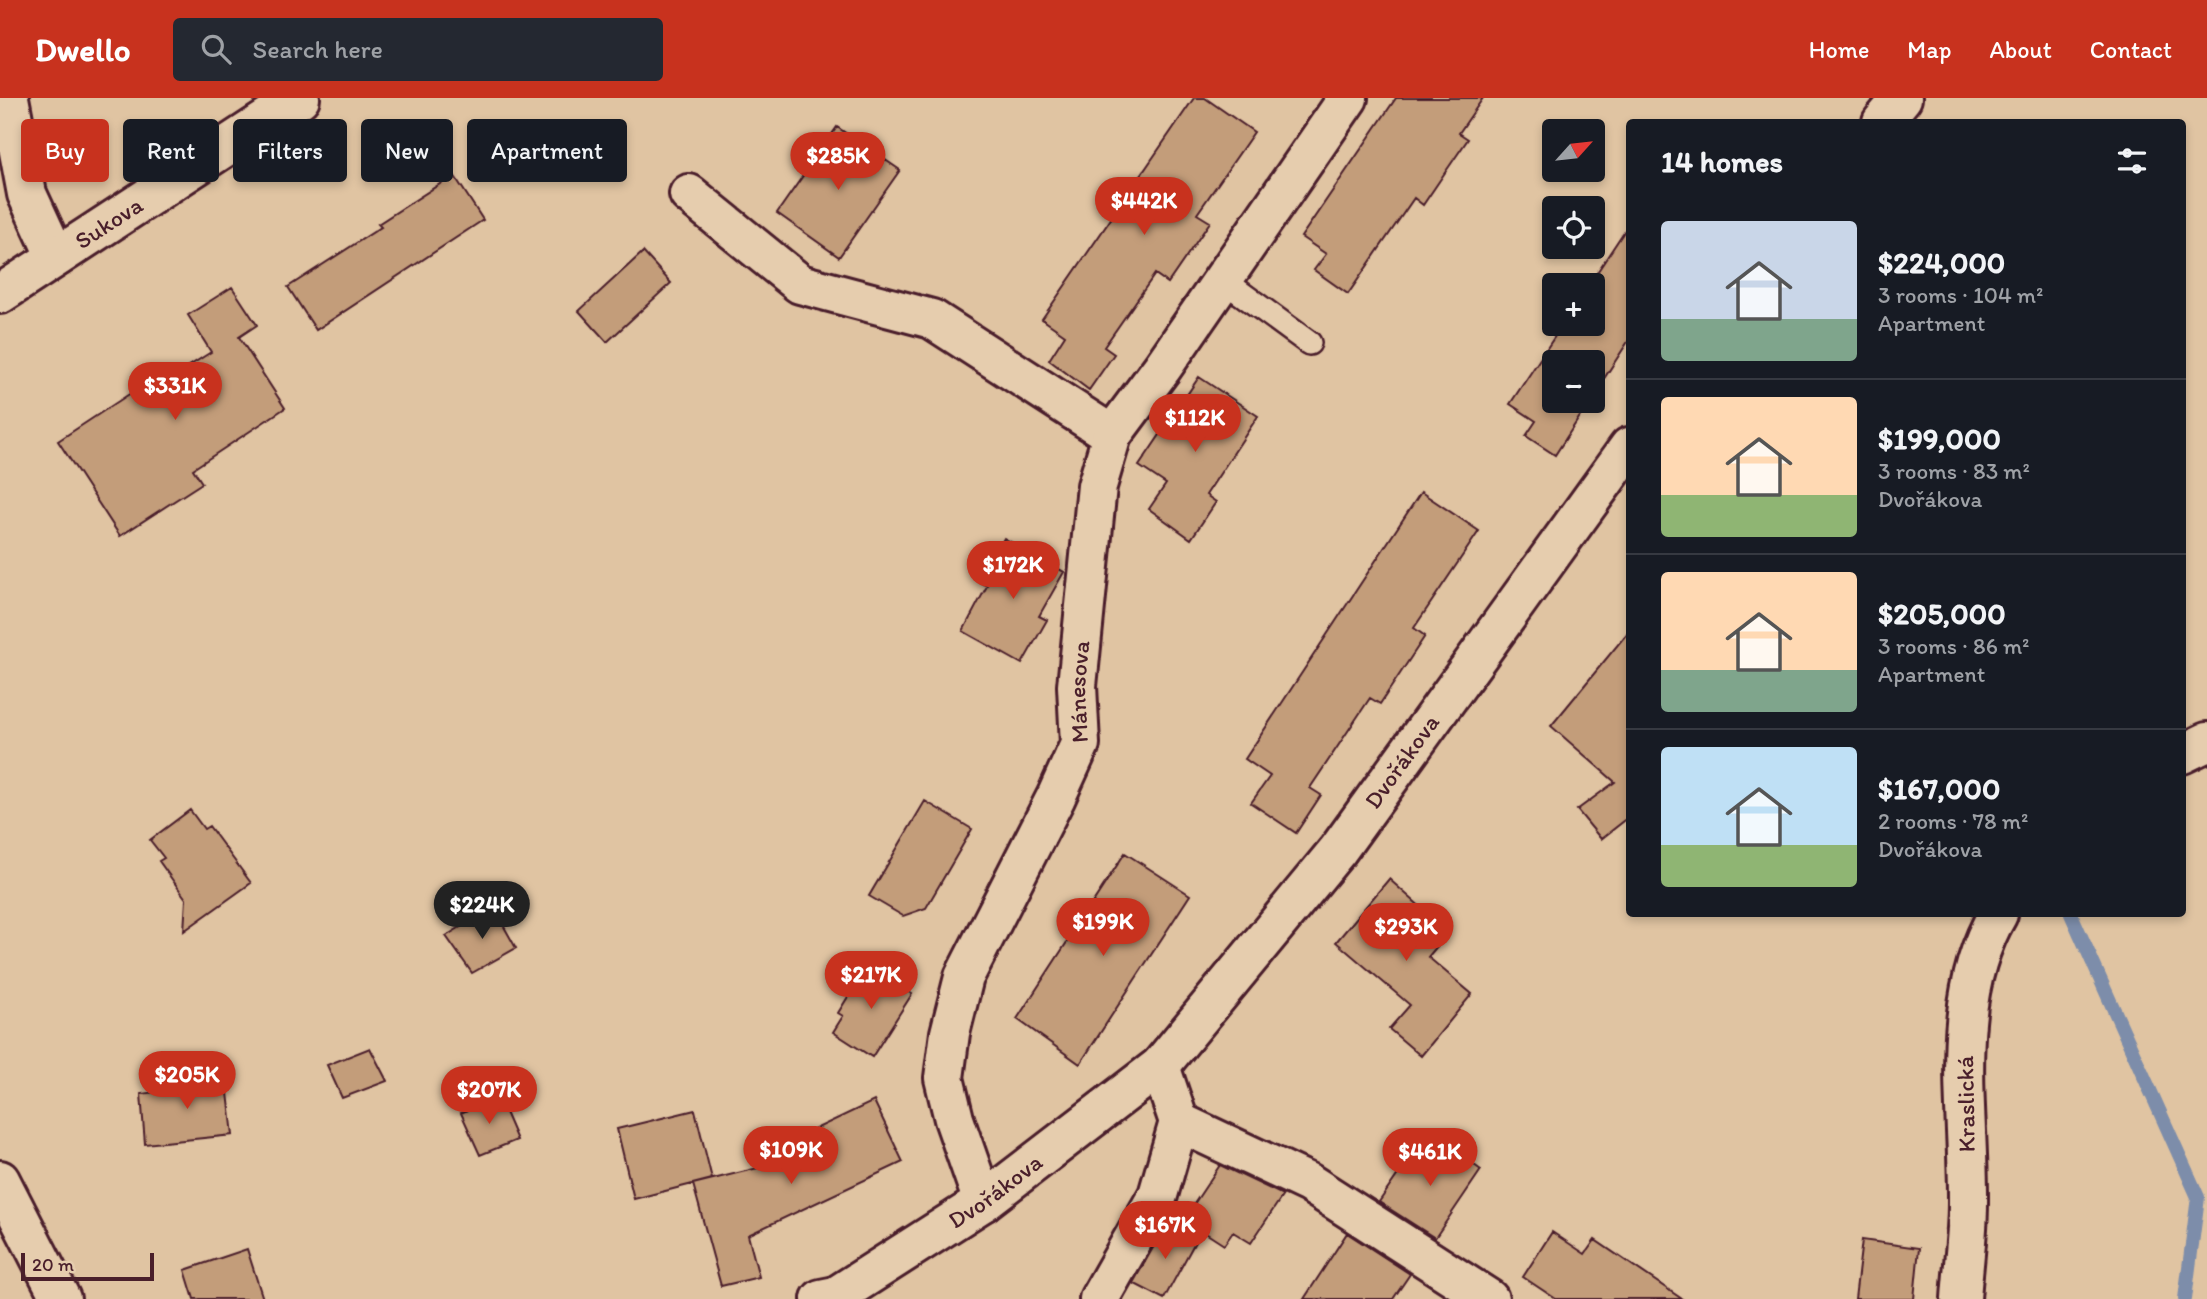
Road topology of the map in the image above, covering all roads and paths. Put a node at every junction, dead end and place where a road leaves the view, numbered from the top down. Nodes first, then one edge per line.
1 (9, 98) edge
2 (300, 98) edge
3 (1902, 98) edge
4 (1346, 99) edge
5 (1884, 119) edge
6 (689, 194) dead end
7 (57, 257) junction
8 (1223, 280) junction
9 (0, 294) edge
10 (1309, 343) dead end
11 (1112, 435) junction
12 (1626, 451) edge
13 (2207, 742) edge
14 (2186, 752) edge
15 (1997, 917) edge
16 (1160, 1066) junction
17 (1179, 1122) junction
18 (0, 1180) edge
19 (984, 1202) junction
20 (61, 1299) edge
21 (821, 1299) edge
22 (1099, 1299) edge
23 (1489, 1299) edge
24 (1961, 1299) edge

1 - 7 street, Sukova
2 - 7 street, Sukova
3 - 5 street
4 - 8 street, Mánesova
6 - 11 street
7 - 9 street, Sukova
8 - 10 lane
8 - 11 street, Mánesova
11 - 19 street, Mánesova
12 - 16 street, Dvořákova
13 - 14 street
15 - 24 street, Kraslická
16 - 17 street
16 - 19 street, Dvořákova
17 - 22 street
17 - 23 street
18 - 20 street
19 - 21 street, Dvořákova

